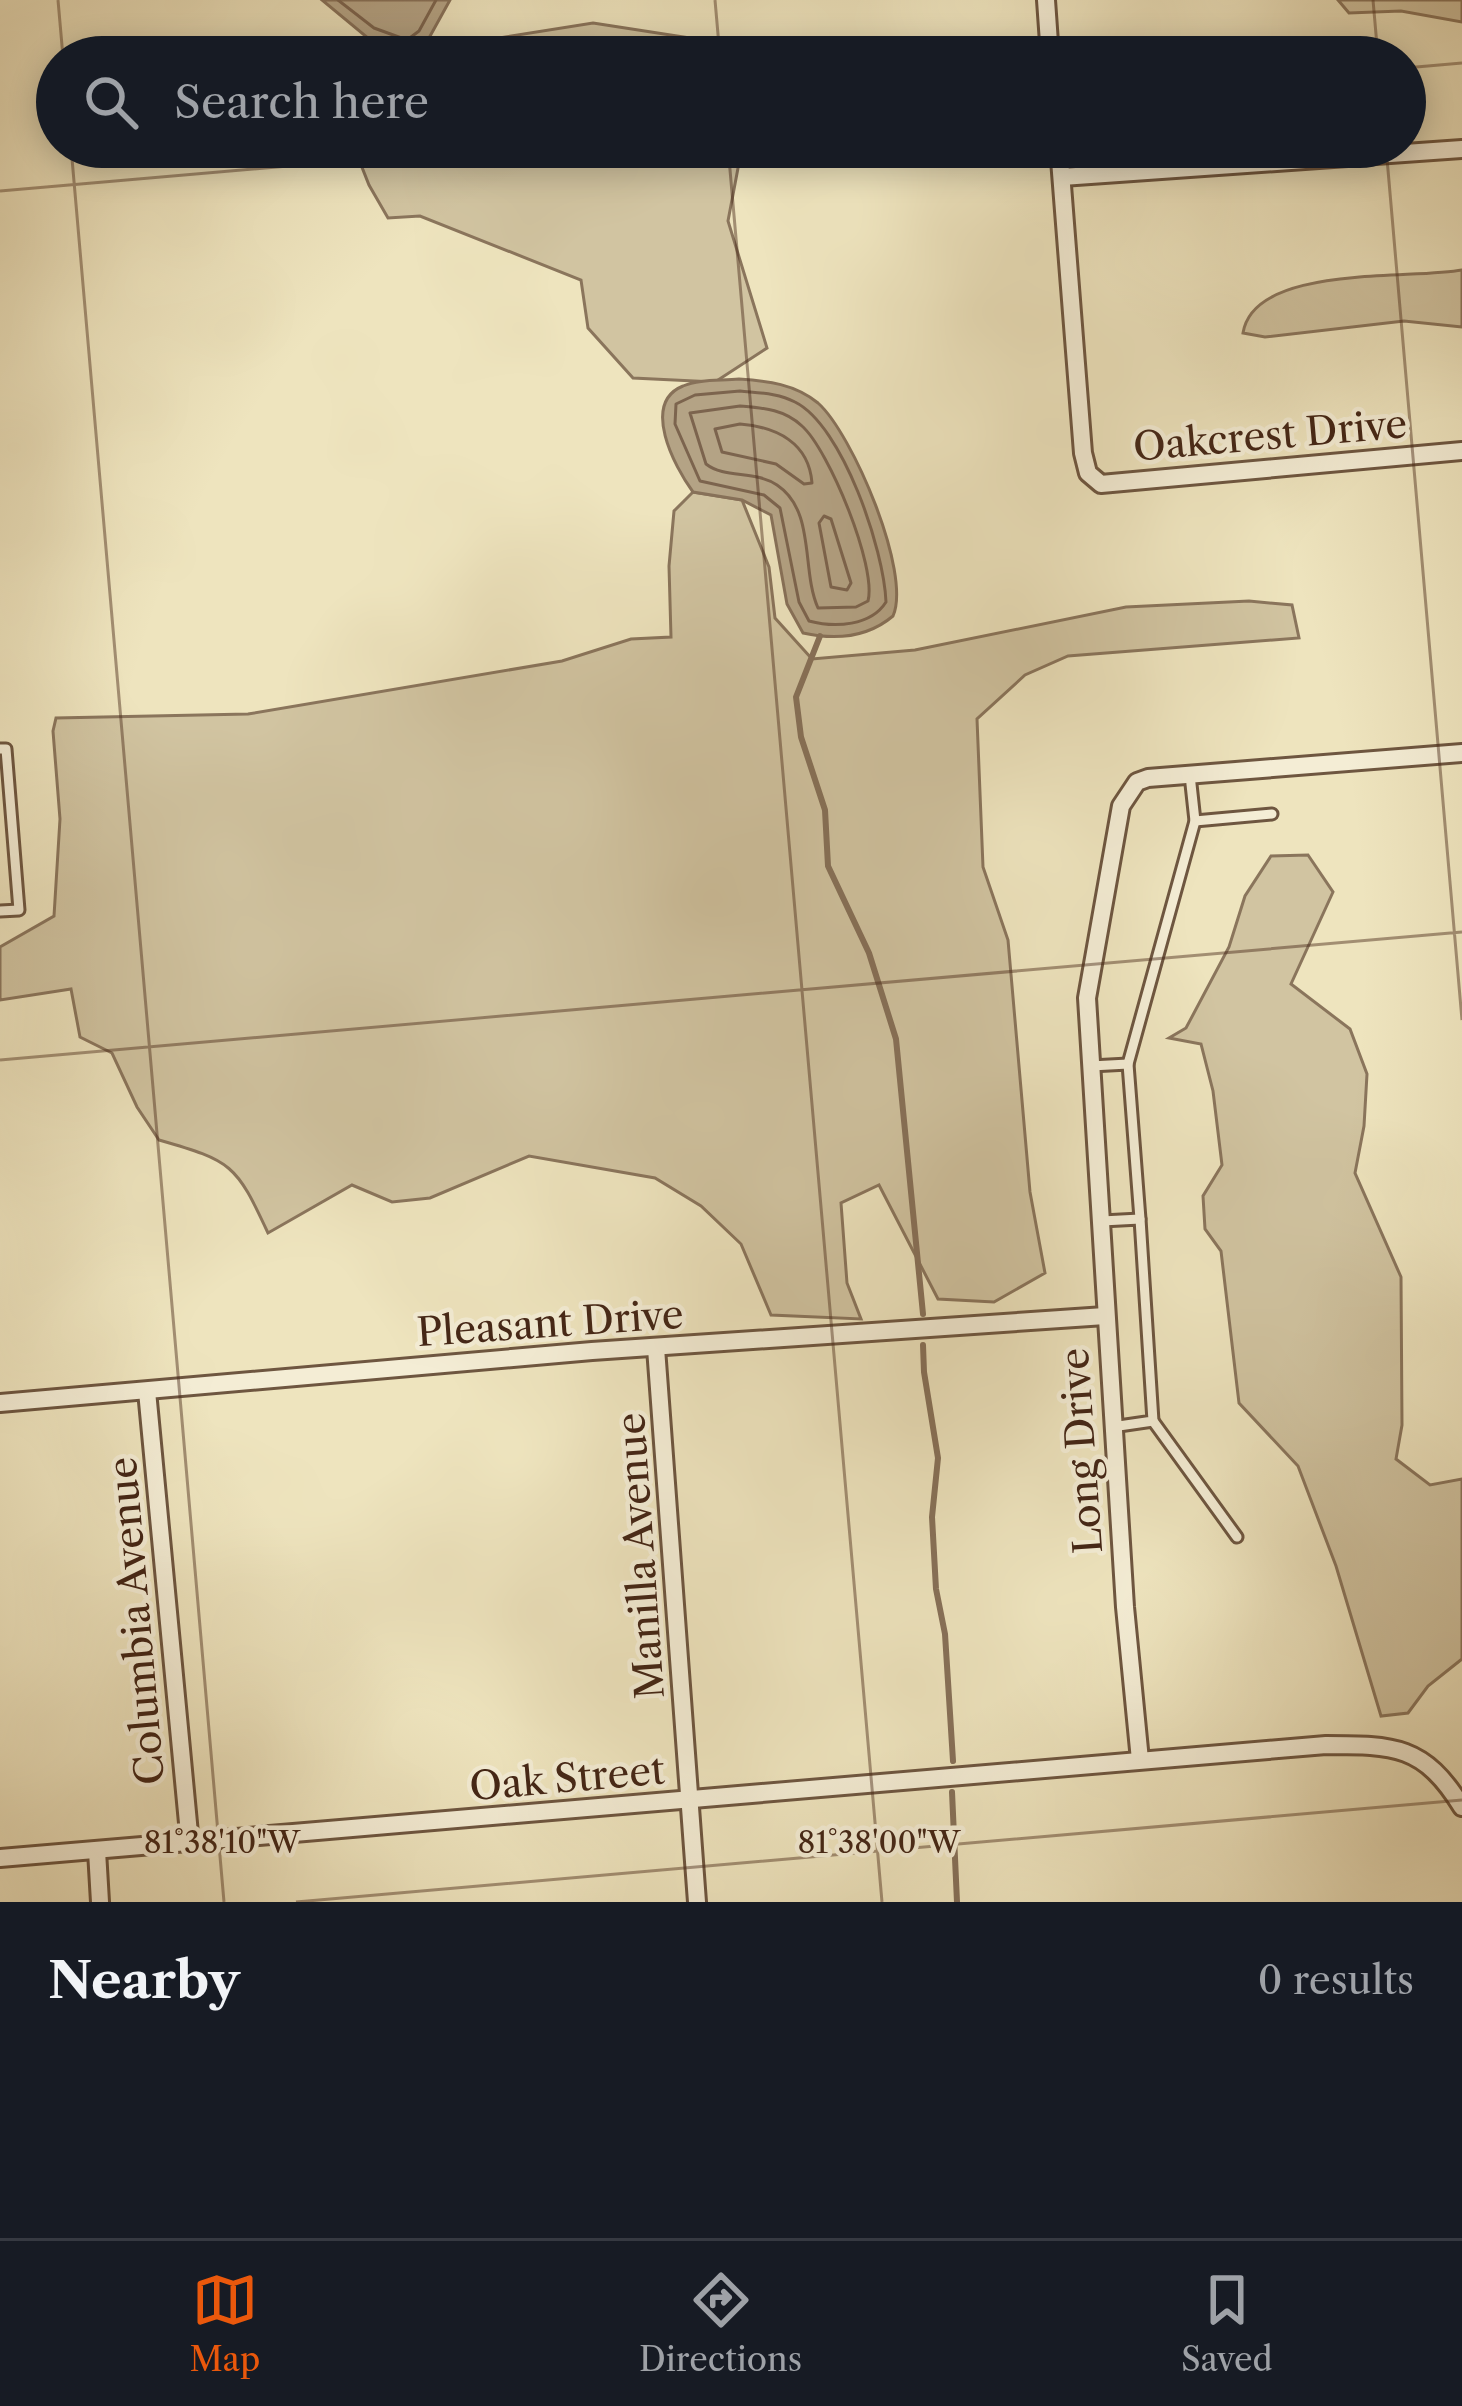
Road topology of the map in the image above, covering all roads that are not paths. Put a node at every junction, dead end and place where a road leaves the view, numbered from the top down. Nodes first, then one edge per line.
1 (1046, 0) edge
2 (1049, 36) edge
3 (1462, 149) edge
4 (1426, 152) edge
5 (1061, 168) edge
6 (1191, 168) edge
7 (1062, 177) junction
8 (1462, 452) edge
9 (0, 749) edge
10 (1462, 753) edge
11 (1190, 775) junction
12 (1272, 814) dead end
13 (1195, 820) junction
14 (0, 911) edge
15 (1128, 1064) junction
16 (1090, 1066) junction
17 (1140, 1219) junction
18 (1100, 1221) junction
19 (1105, 1316) junction
20 (656, 1348) junction
21 (147, 1391) junction
22 (0, 1403) edge
23 (1153, 1421) junction
24 (1112, 1427) junction
25 (1238, 1537) dead end
26 (1140, 1760) junction
27 (692, 1800) junction
28 (1462, 1807) edge
29 (190, 1844) junction
30 (97, 1851) junction
31 (0, 1858) edge
32 (100, 1902) edge
33 (697, 1902) edge

1 - 2 street
3 - 4 street
5 - 7 street
6 - 7 street
7 - 8 street, Oakcrest Drive
9 - 14 lane
10 - 11 street
11 - 13 lane
11 - 16 street, Long Drive
12 - 13 lane
13 - 15 lane
15 - 16 lane
15 - 17 lane
16 - 18 street, Long Drive
17 - 18 lane
17 - 23 lane
18 - 19 street, Long Drive
19 - 20 street, Pleasant Drive
19 - 24 street, Long Drive
20 - 21 street, Pleasant Drive
20 - 27 street, Manilla Avenue
21 - 22 street, Pleasant Drive
21 - 29 street, Columbia Avenue
23 - 24 lane
23 - 25 lane
24 - 26 street, Long Drive
26 - 27 street, Oak Street
26 - 28 street
27 - 29 street, Oak Street
27 - 33 street, Manilla Avenue
29 - 30 street, Oak Street
30 - 31 street, Oak Street
30 - 32 street

